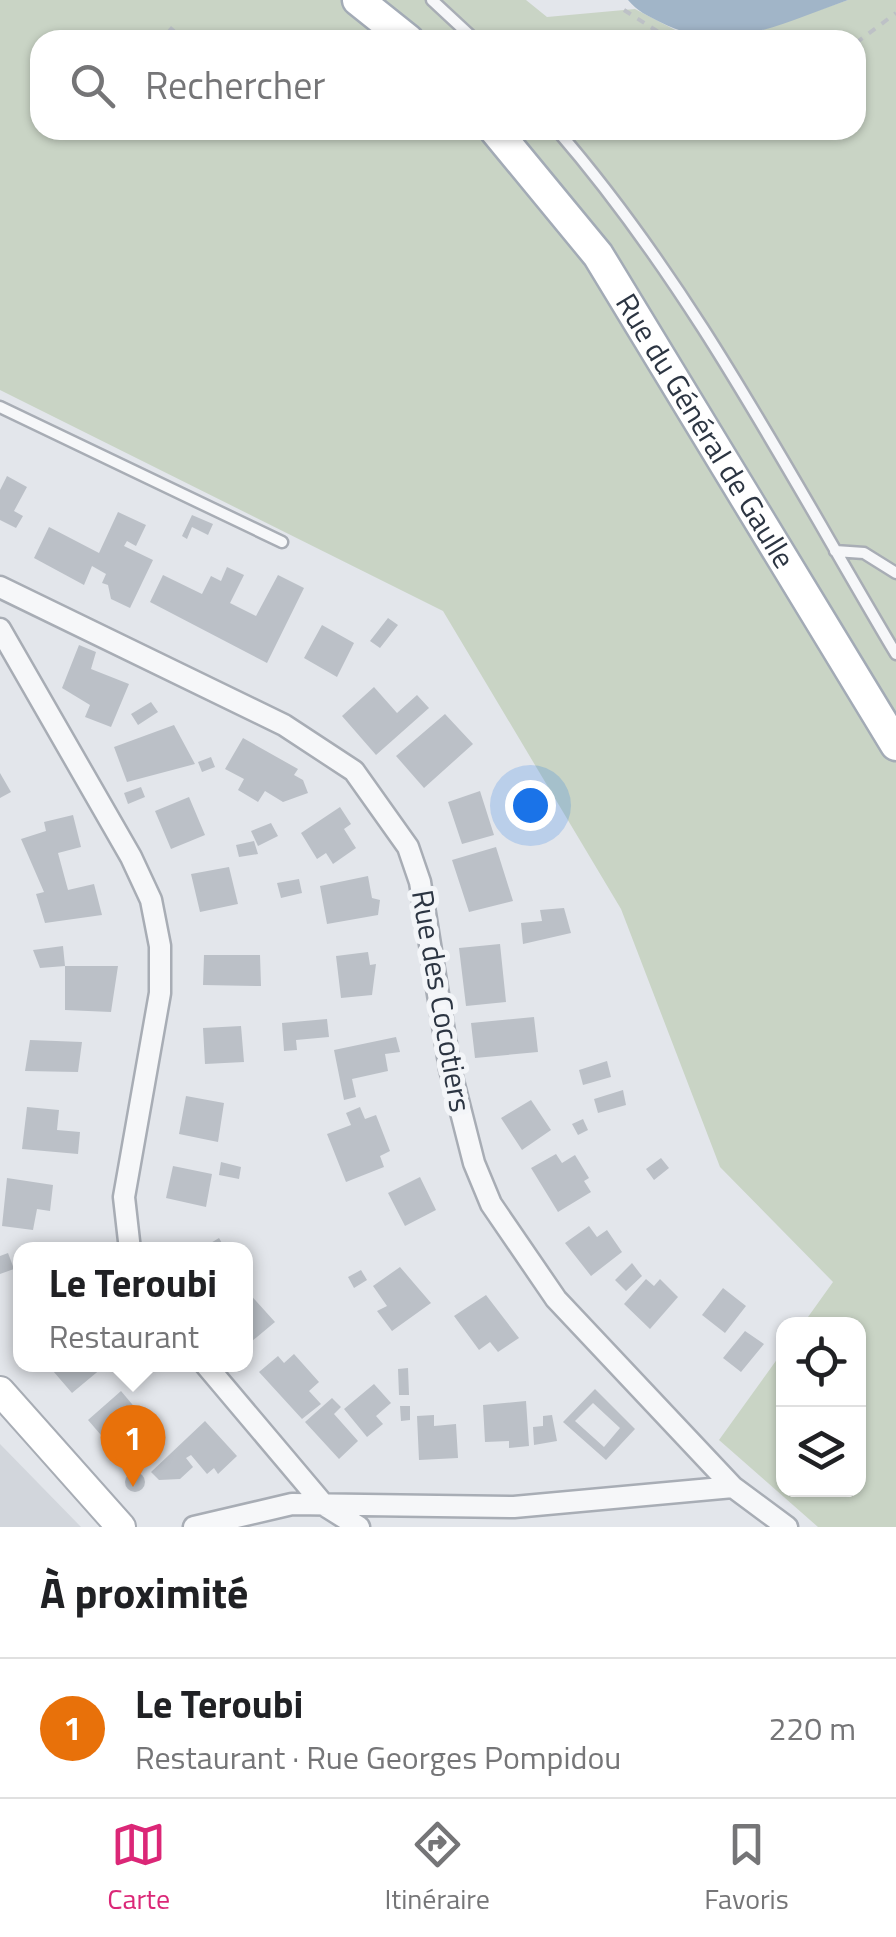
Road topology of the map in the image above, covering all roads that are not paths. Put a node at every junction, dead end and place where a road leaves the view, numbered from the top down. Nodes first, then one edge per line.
1 (358, 0) edge
2 (432, 0) edge
3 (396, 30) edge
4 (464, 30) edge
5 (504, 140) edge
6 (566, 140) edge
7 (0, 407) edge
8 (282, 542) dead end
9 (835, 551) junction
10 (896, 573) edge
11 (0, 587) edge
12 (0, 629) edge
13 (896, 654) edge
14 (896, 745) edge
15 (129, 1242) edge
16 (212, 1372) edge
17 (0, 1391) edge
18 (732, 1487) junction
19 (324, 1506) junction
20 (121, 1527) edge
21 (194, 1527) edge
22 (359, 1527) edge
23 (786, 1527) edge

1 - 3 main road
2 - 4 lane
5 - 14 main road, Rue du Général de Gaulle
6 - 9 lane
7 - 8 lane
9 - 10 lane
9 - 13 lane
11 - 18 street, Rue des Cocotiers
12 - 15 street
16 - 19 street
17 - 20 main road
18 - 19 street
18 - 23 street, Rue des Cocotiers
19 - 21 street
19 - 22 street

